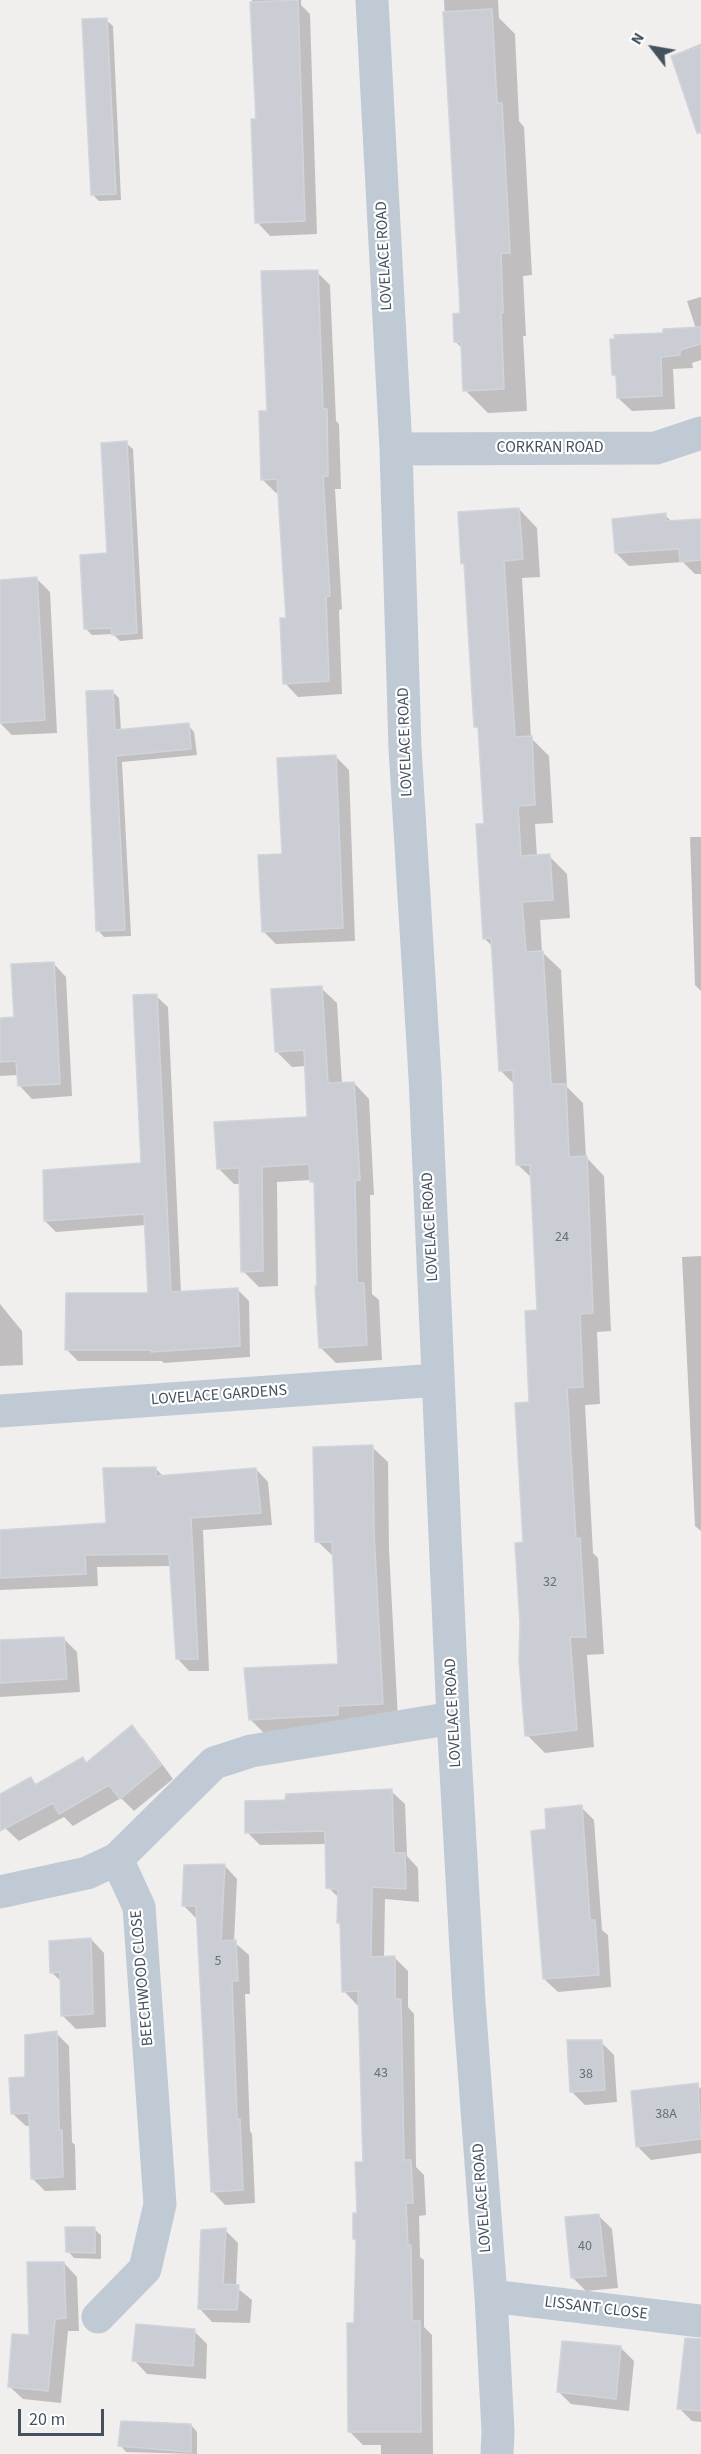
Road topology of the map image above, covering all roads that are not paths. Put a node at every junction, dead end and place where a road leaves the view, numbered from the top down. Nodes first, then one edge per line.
1 (372, 0) edge
2 (701, 433) edge
3 (396, 448) junction
4 (438, 1380) junction
5 (0, 1411) edge
6 (453, 1718) junction
7 (117, 1859) junction
8 (0, 1892) edge
9 (491, 2296) junction
10 (98, 2317) dead end
11 (701, 2321) edge
12 (497, 2454) edge

1 - 3 street, LOVELACE ROAD
2 - 3 street, CORKRAN ROAD
3 - 4 street, LOVELACE ROAD
4 - 5 street, LOVELACE GARDENS
4 - 6 street, LOVELACE ROAD
6 - 7 street
6 - 9 street, LOVELACE ROAD
7 - 8 street
7 - 10 street, BEECHWOOD CLOSE
9 - 11 street, LISSANT CLOSE
9 - 12 street, LOVELACE ROAD

